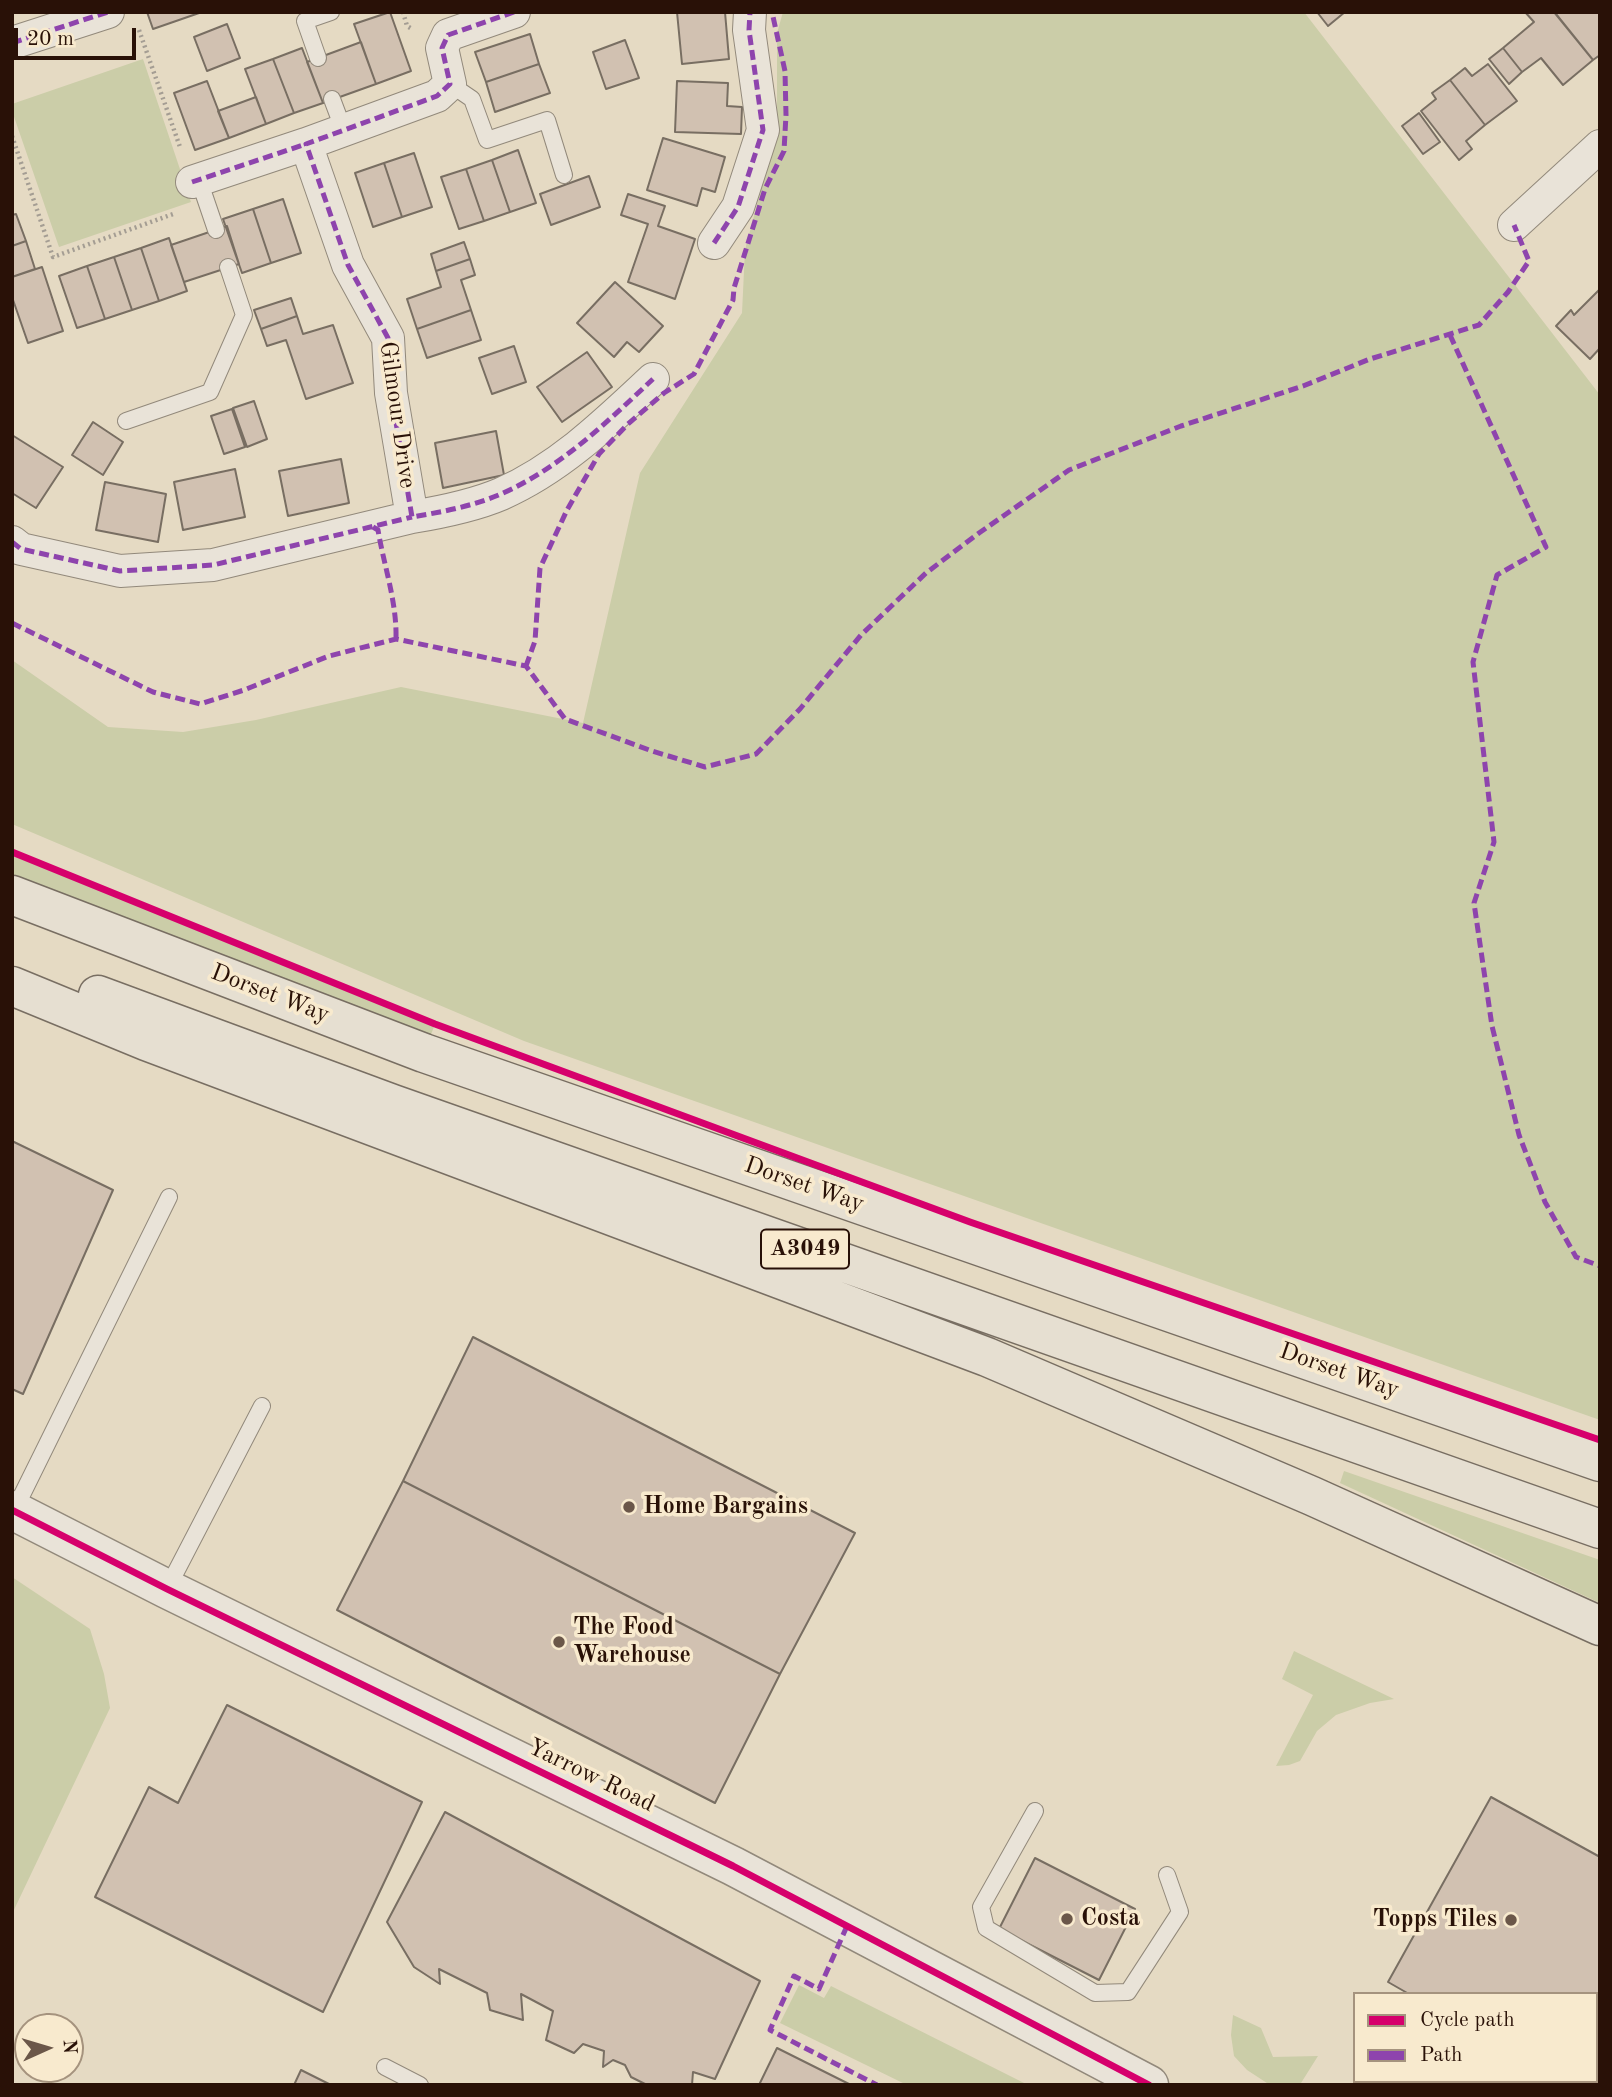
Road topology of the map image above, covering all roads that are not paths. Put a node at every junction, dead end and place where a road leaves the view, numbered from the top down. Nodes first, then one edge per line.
1 (108, 12) edge
2 (331, 12) edge
3 (514, 12) edge
4 (750, 12) edge
5 (12, 43) edge
6 (318, 58) dead end
7 (450, 83) junction
8 (332, 99) dead end
9 (344, 131) junction
10 (306, 144) junction
11 (1600, 146) edge
12 (564, 175) dead end
13 (196, 181) joint
14 (1514, 225) dead end
15 (216, 230) dead end
16 (714, 243) dead end
17 (228, 267) dead end
18 (653, 379) dead end
19 (126, 421) dead end
20 (412, 517) junction
21 (12, 542) edge
22 (12, 895) edge
23 (12, 962) edge
24 (12, 985) edge
25 (169, 1197) dead end
26 (262, 1406) dead end
27 (1600, 1462) edge
28 (13, 1510) edge
29 (1600, 1529) edge
30 (167, 1589) junction
31 (1600, 1626) edge
32 (1035, 1811) dead end
33 (1167, 1875) dead end
34 (385, 2067) dead end
35 (420, 2085) edge
36 (1149, 2085) edge

1 - 5 street
2 - 6 lane
3 - 7 street
4 - 16 street
7 - 9 street
7 - 12 lane
8 - 9 lane
9 - 10 street
10 - 13 street
10 - 20 street, Gilmour Drive
11 - 14 street
13 - 15 lane
17 - 19 lane
18 - 20 street, Gilmour Drive
20 - 21 street, Gilmour Drive
22 - 27 highway, Dorset Way / A3049
23 - 29 highway, A3049
24 - 31 highway
25 - 28 lane
26 - 30 lane
28 - 30 street, Yarrow Road
30 - 36 street, Yarrow Road
32 - 33 lane
34 - 35 lane

